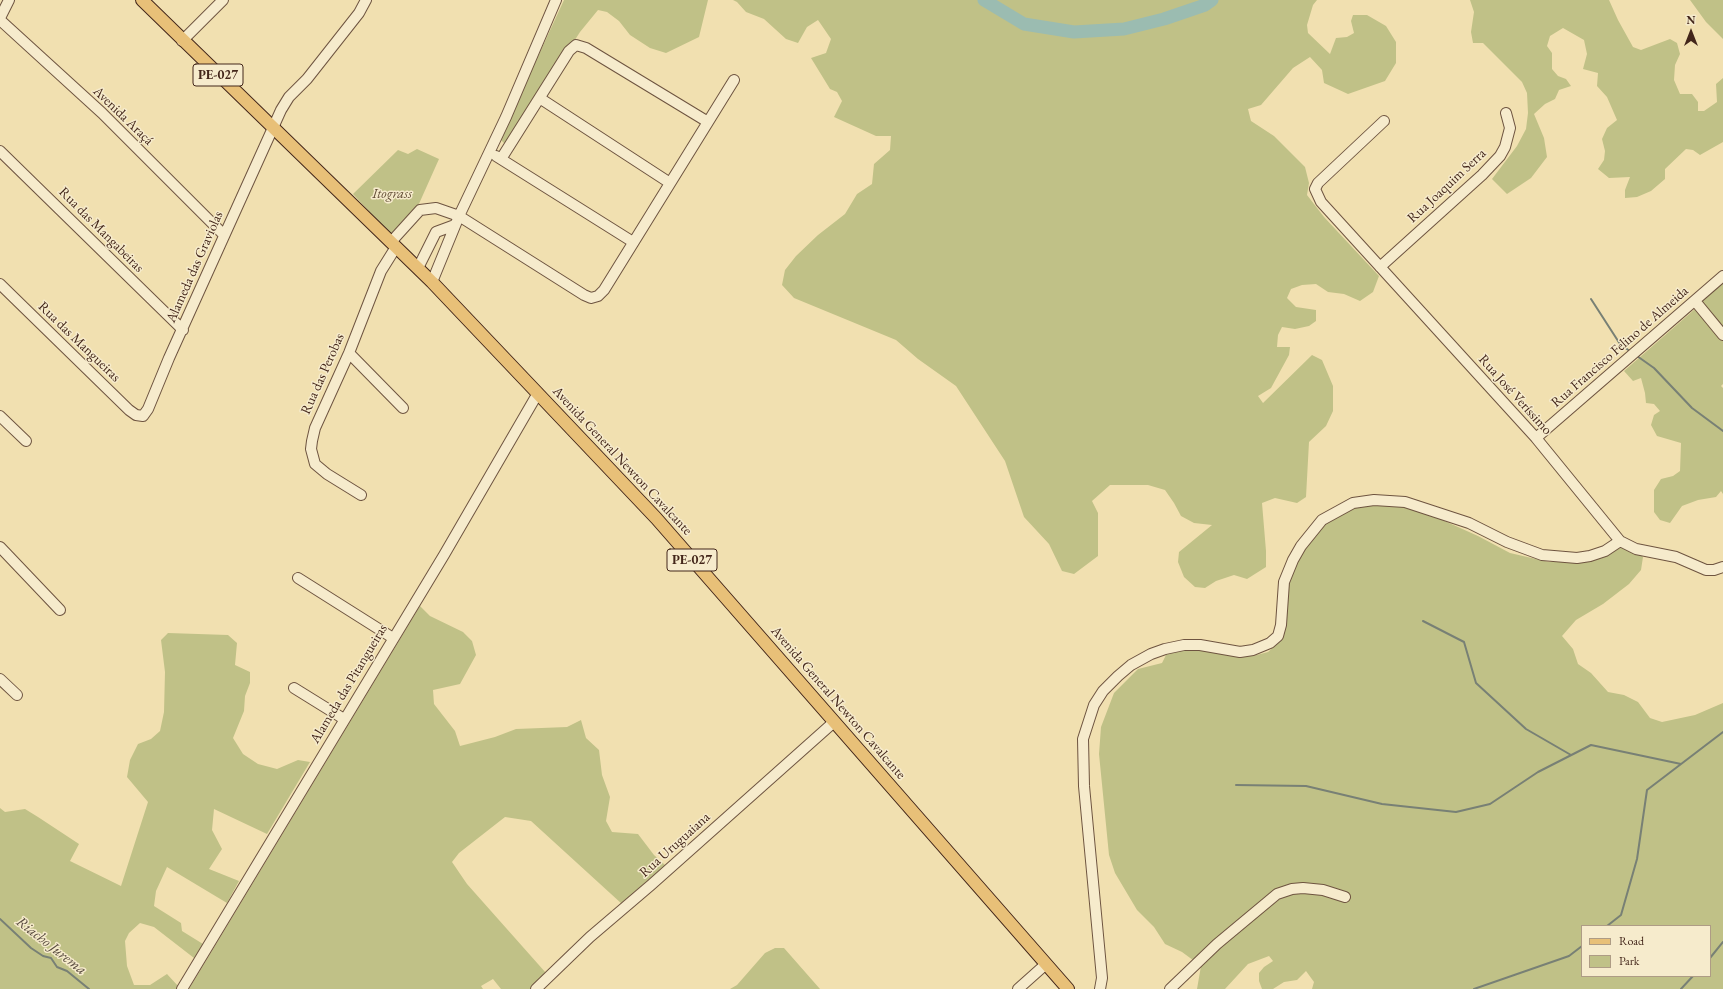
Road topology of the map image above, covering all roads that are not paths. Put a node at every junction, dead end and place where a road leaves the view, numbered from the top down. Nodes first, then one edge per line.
1 (9, 0) edge
2 (142, 0) edge
3 (223, 0) edge
4 (366, 0) edge
5 (556, 0) edge
6 (0, 19) edge
7 (182, 41) junction
8 (734, 80) dead end
9 (540, 99) junction
10 (1506, 113) dead end
11 (1384, 121) dead end
12 (708, 122) junction
13 (272, 128) junction
14 (494, 141) junction
15 (507, 150) junction
16 (0, 151) edge
17 (490, 151) junction
18 (501, 160) junction
19 (670, 183) junction
20 (457, 220) junction
21 (224, 235) junction
22 (633, 242) junction
23 (393, 245) junction
24 (1380, 266) junction
25 (418, 268) junction
26 (1723, 276) edge
27 (432, 282) junction
28 (0, 284) edge
29 (1695, 301) junction
30 (183, 330) junction
31 (1723, 335) edge
32 (349, 353) junction
33 (538, 393) junction
34 (403, 408) dead end
35 (0, 416) edge
36 (141, 416) joint
37 (1536, 438) junction
38 (26, 441) dead end
39 (362, 494) dead end
40 (1620, 541) junction
41 (0, 547) edge
42 (1723, 567) edge
43 (298, 578) dead end
44 (60, 610) dead end
45 (393, 638) junction
46 (0, 679) edge
47 (294, 688) dead end
48 (17, 695) dead end
49 (344, 719) junction
50 (834, 722) junction
51 (1345, 897) dead end
52 (1046, 964) junction
53 (182, 989) edge
54 (536, 989) edge
55 (1018, 989) edge
56 (1068, 989) edge
57 (1100, 989) edge
58 (1170, 989) edge

1 - 6 street
2 - 7 main road, PE-027
3 - 7 street
4 - 13 street, Alameda das Graviolas
5 - 14 street
6 - 21 street, Avenida Araçá
7 - 13 main road, PE-027
8 - 12 street
9 - 12 street
9 - 15 street
9 - 19 street
10 - 24 street, Rua Joaquim Serra
11 - 24 street, Rua José Veríssimo
12 - 19 street
13 - 21 street, Alameda das Graviolas
13 - 23 main road, Avenida General Newton Cavalcante / PE-027
14 - 15 street
14 - 17 street
15 - 18 street
16 - 30 street, Rua das Mangabeiras
17 - 18 street
17 - 20 street
18 - 22 street
19 - 22 street
20 - 22 street
20 - 23 street, Rua das Perobas
20 - 25 street
20 - 27 street
21 - 30 street, Alameda das Graviolas
23 - 25 main road, Avenida General Newton Cavalcante / PE-027
23 - 32 street, Rua das Perobas
24 - 37 street, Rua José Veríssimo
25 - 27 main road, Avenida General Newton Cavalcante / PE-027
26 - 29 street, Rua Francisco Felino de Almeida
27 - 33 main road, Avenida General Newton Cavalcante / PE-027
28 - 36 street, Rua das Mangueiras
29 - 31 street
29 - 37 street, Rua Francisco Felino de Almeida
30 - 36 street, Alameda das Graviolas
32 - 34 street
32 - 39 street, Rua das Perobas
33 - 45 street, Alameda das Pitangueiras
33 - 50 main road, Avenida General Newton Cavalcante / PE-027
35 - 38 street
37 - 40 street, Rua José Veríssimo
40 - 42 street, Rua José Veríssimo
40 - 57 street
41 - 44 street
43 - 45 street
45 - 49 street, Alameda das Pitangueiras
46 - 48 street
47 - 49 street
49 - 53 street, Alameda das Pitangueiras
50 - 52 main road, Avenida General Newton Cavalcante / PE-027
50 - 54 street, Rua Uruguaiana
51 - 58 street
52 - 55 street
52 - 56 main road, Avenida General Newton Cavalcante / PE-027

